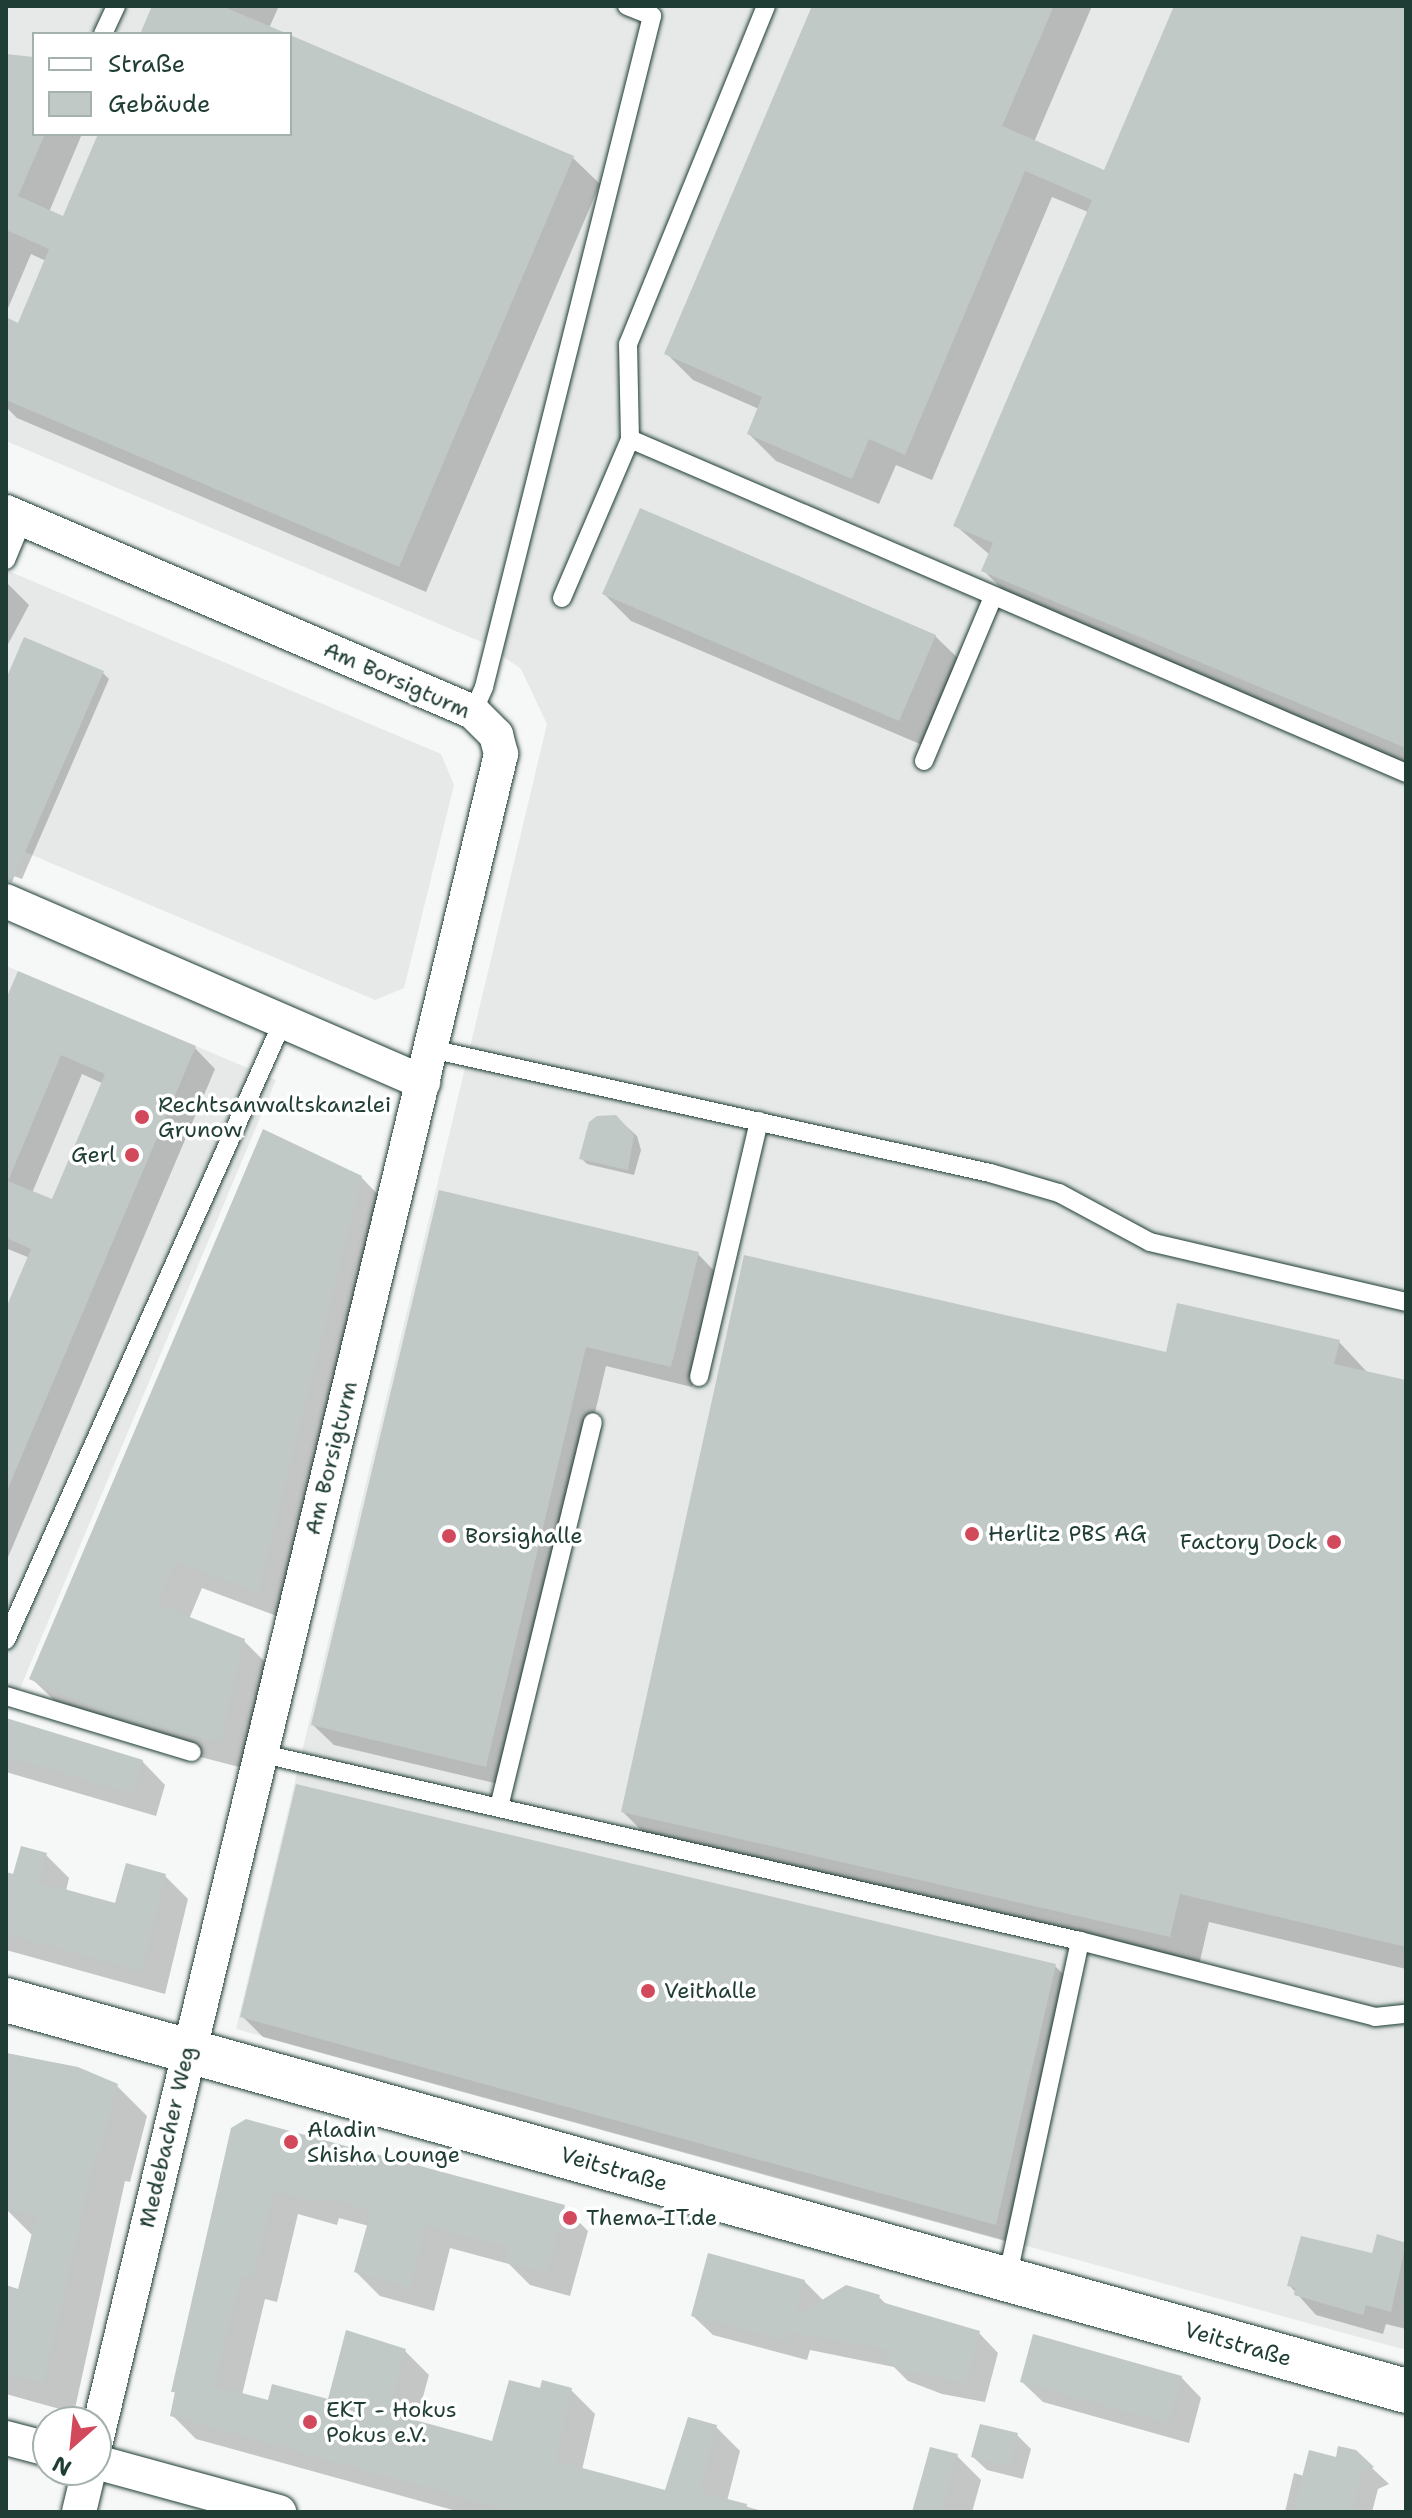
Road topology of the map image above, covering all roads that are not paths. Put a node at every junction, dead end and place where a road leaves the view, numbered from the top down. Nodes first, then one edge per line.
1 (116, 6) edge
2 (627, 6) edge
3 (766, 6) edge
4 (104, 32) edge
5 (630, 439) junction
6 (15, 515) edge
7 (6, 560) edge
8 (993, 597) junction
9 (562, 598) dead end
10 (473, 712) junction
11 (924, 761) dead end
12 (1406, 773) edge
13 (6, 901) edge
14 (283, 1021) junction
15 (431, 1049) junction
16 (423, 1082) junction
17 (759, 1121) junction
18 (1406, 1302) edge
19 (699, 1377) dead end
20 (593, 1422) dead end
21 (6, 1640) edge
22 (6, 1696) edge
23 (192, 1752) dead end
24 (259, 1753) junction
25 (499, 1807) junction
26 (240, 1834) joint
27 (1080, 1941) junction
28 (6, 2000) edge
29 (1406, 2014) edge
30 (187, 2050) junction
31 (1007, 2279) junction
32 (1406, 2391) edge
33 (104, 2406) edge
34 (6, 2438) edge
35 (32, 2445) edge
36 (112, 2466) edge
37 (85, 2486) edge
38 (79, 2512) edge
39 (279, 2512) edge

1 - 4 lane
2 - 10 lane
3 - 5 lane
5 - 8 lane
5 - 9 lane
6 - 7 lane
6 - 10 street, Am Borsigturm
8 - 11 lane
8 - 12 lane
10 - 15 street, Am Borsigturm
13 - 14 street
14 - 16 street
14 - 21 lane
15 - 16 street, Am Borsigturm
15 - 17 lane
16 - 24 street, Am Borsigturm
17 - 18 lane
17 - 19 lane
20 - 25 lane
22 - 23 lane
24 - 25 lane
24 - 26 street, Am Borsigturm
25 - 27 lane
26 - 30 street, Medebacher Weg
27 - 29 lane
27 - 31 lane
28 - 30 street, Veitstraße
30 - 31 street, Veitstraße
30 - 33 street, Medebacher Weg
31 - 32 street, Veitstraße
34 - 35 street
36 - 39 street
37 - 38 street

